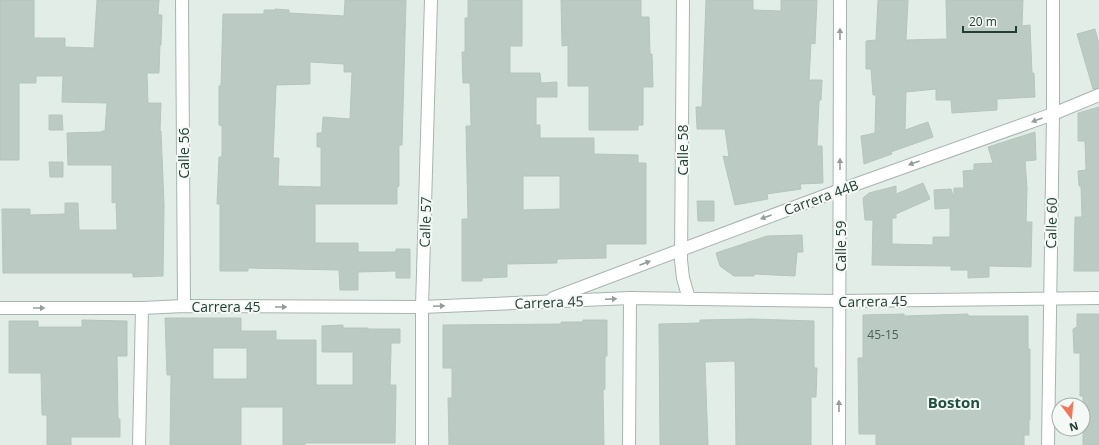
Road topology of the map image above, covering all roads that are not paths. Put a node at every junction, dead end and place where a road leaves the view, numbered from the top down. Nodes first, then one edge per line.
1 (182, 0) edge
2 (430, 0) edge
3 (683, 0) edge
4 (840, 0) edge
5 (1053, 0) edge
6 (1099, 95) edge
7 (1053, 114) junction
8 (840, 190) junction
9 (681, 249) junction
10 (630, 298) junction
11 (689, 298) junction
12 (1050, 298) junction
13 (1099, 298) edge
14 (840, 301) junction
15 (543, 302) junction
16 (184, 306) junction
17 (422, 307) junction
18 (0, 308) edge
19 (142, 308) junction
20 (139, 445) edge
21 (422, 445) edge
22 (629, 445) edge
23 (839, 445) edge
24 (1048, 445) edge

1 - 16 street, Calle 56
2 - 17 street, Calle 57
3 - 9 street, Calle 58
8 -> 4 street, Calle 59
5 - 7 street, Calle 60
6 - 7 street, Carrera 44B
7 -> 8 street, Carrera 44B
7 - 12 street, Calle 60
8 -> 9 street, Carrera 44B
8 - 14 street, Calle 59
9 - 11 street, Calle 58
15 -> 9 street, Carrera 44B
10 - 11 street, Carrera 45
15 -> 10 street, Carrera 45
10 - 22 street
11 - 14 street, Carrera 45
12 - 13 street, Carrera 45
12 - 14 street, Carrera 45
12 - 24 street, Calle 60
23 -> 14 street, Calle 59
17 -> 15 street, Carrera 45
16 -> 17 street, Carrera 45
16 - 19 street, Carrera 45
17 - 21 street, Calle 57
18 -> 19 street, Carrera 45
19 - 20 street

